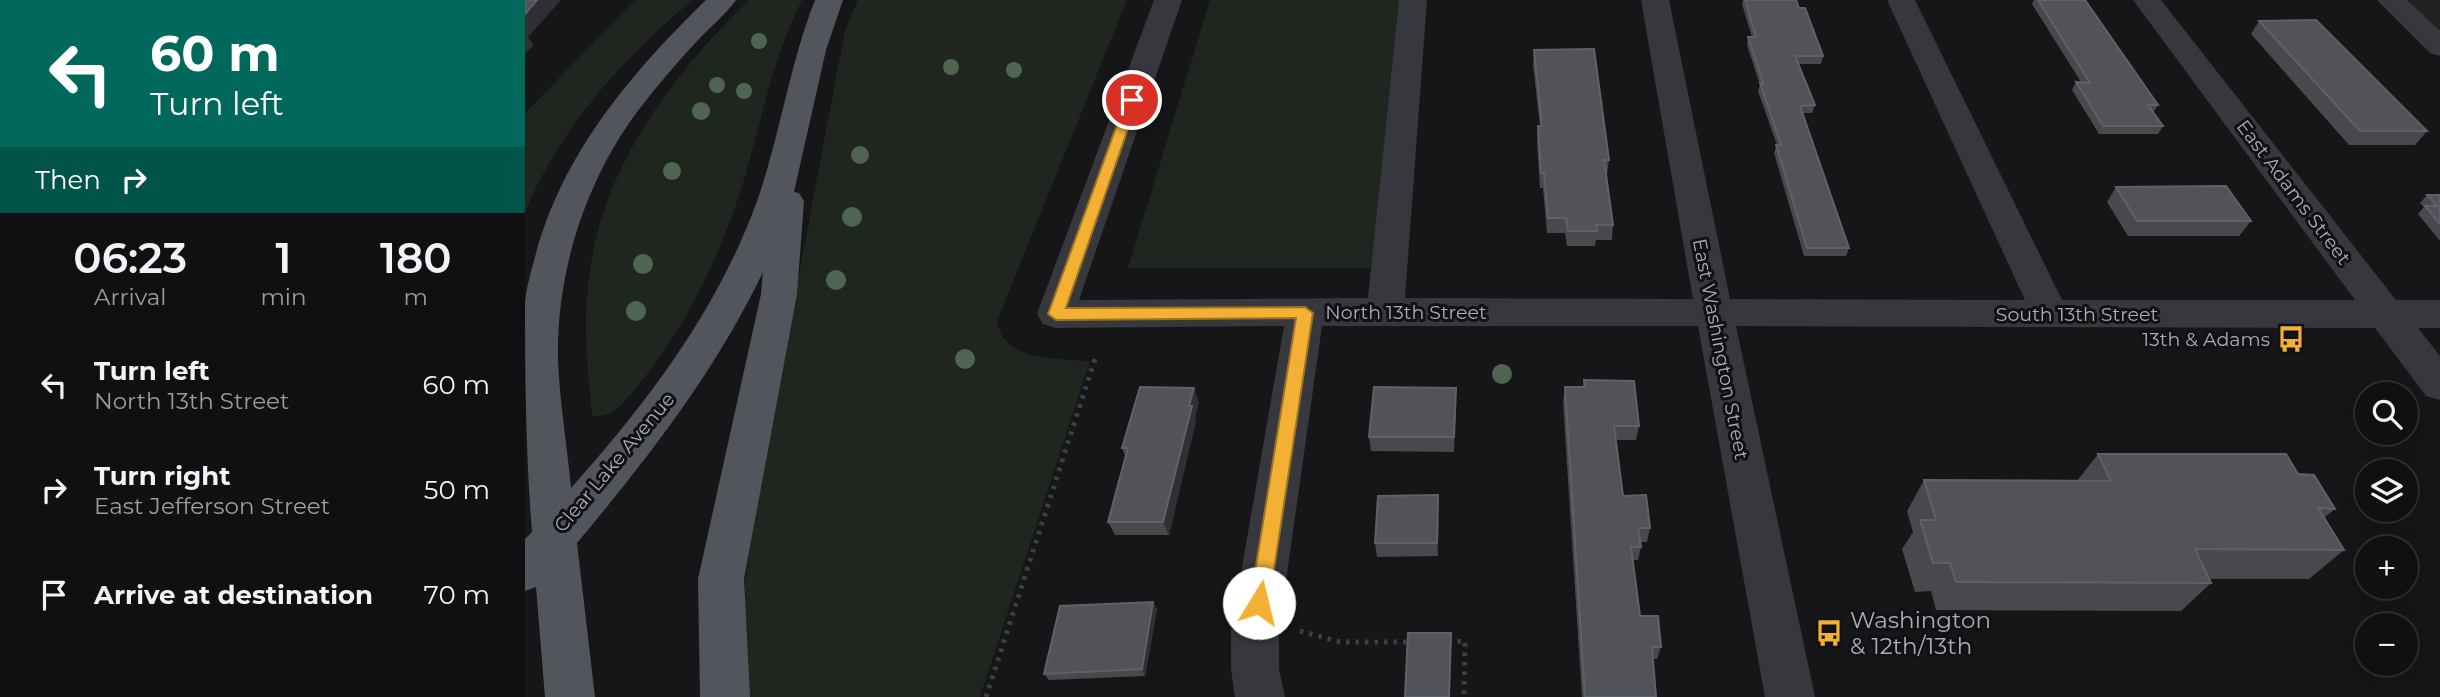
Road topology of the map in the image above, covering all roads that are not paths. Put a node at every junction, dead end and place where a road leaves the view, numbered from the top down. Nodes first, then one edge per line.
1 (722, 0) edge
2 (829, 0) edge
3 (1168, 0) edge
4 (1413, 0) edge
5 (1655, 0) edge
6 (1901, 0) edge
7 (2147, 0) edge
8 (2391, 0) edge
9 (2440, 47) edge
10 (794, 118) junction
11 (1385, 312) junction
12 (1305, 313) junction
13 (1714, 313) junction
14 (2050, 313) junction
15 (2386, 314) junction
16 (2440, 314) edge
17 (2440, 384) edge
18 (540, 554) edge
19 (570, 697) edge
20 (725, 697) edge
21 (1260, 697) edge
22 (1790, 697) edge

1 - 18 main road, Clear Lake Avenue
2 - 10 main road, Clear Lake Avenue
3 - 12 street, North 13th Street
4 - 11 street
5 - 13 street, East Washington Street
6 - 14 street
7 - 15 street, East Adams Street
8 - 9 street
10 - 18 main road, Clear Lake Avenue
10 - 20 main road
11 - 12 street, North 13th Street
11 - 13 street, North 13th Street
12 - 21 street
13 - 14 street, South 13th Street
13 - 22 street, East Washington Street
14 - 15 street, South 13th Street
15 - 16 street, South 13th Street
15 - 17 street, East Adams Street
18 - 19 main road

